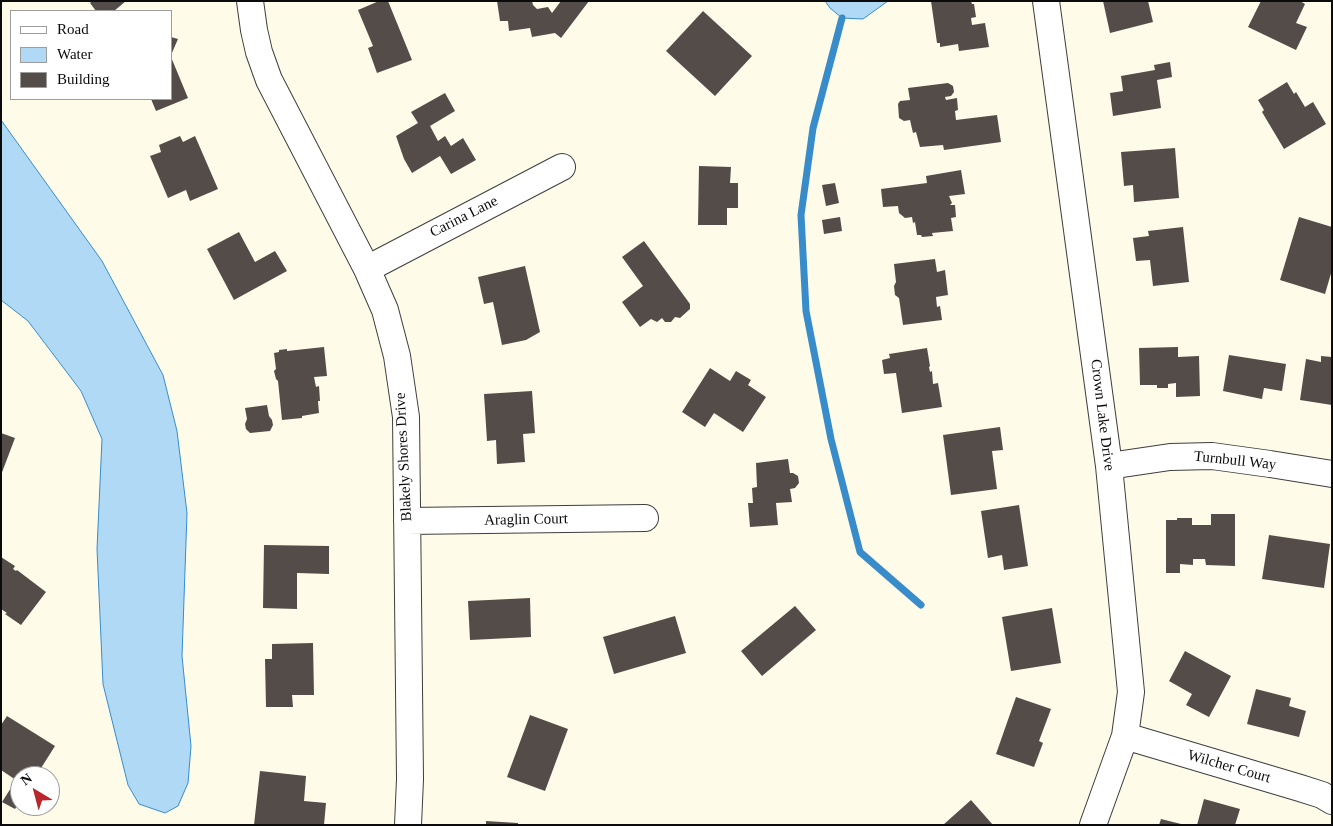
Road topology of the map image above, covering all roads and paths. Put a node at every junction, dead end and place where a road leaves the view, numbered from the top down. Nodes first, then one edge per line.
1 (250, 1) edge
2 (1046, 1) edge
3 (562, 167) dead end
4 (367, 268) junction
5 (1109, 466) junction
6 (1332, 474) edge
7 (645, 518) dead end
8 (408, 521) junction
9 (1124, 736) junction
10 (1332, 801) edge
11 (408, 825) edge
12 (1093, 825) edge

1 - 4 street, Blakely Shores Drive
2 - 5 street, Crown Lake Drive
3 - 4 street, Carina Lane
4 - 8 street, Blakely Shores Drive
5 - 6 street, Turnbull Way
5 - 9 street, Crown Lake Drive
7 - 8 street, Araglin Court
8 - 11 street, Blakely Shores Drive
9 - 10 street, Wilcher Court
9 - 12 street, Crown Lake Drive

